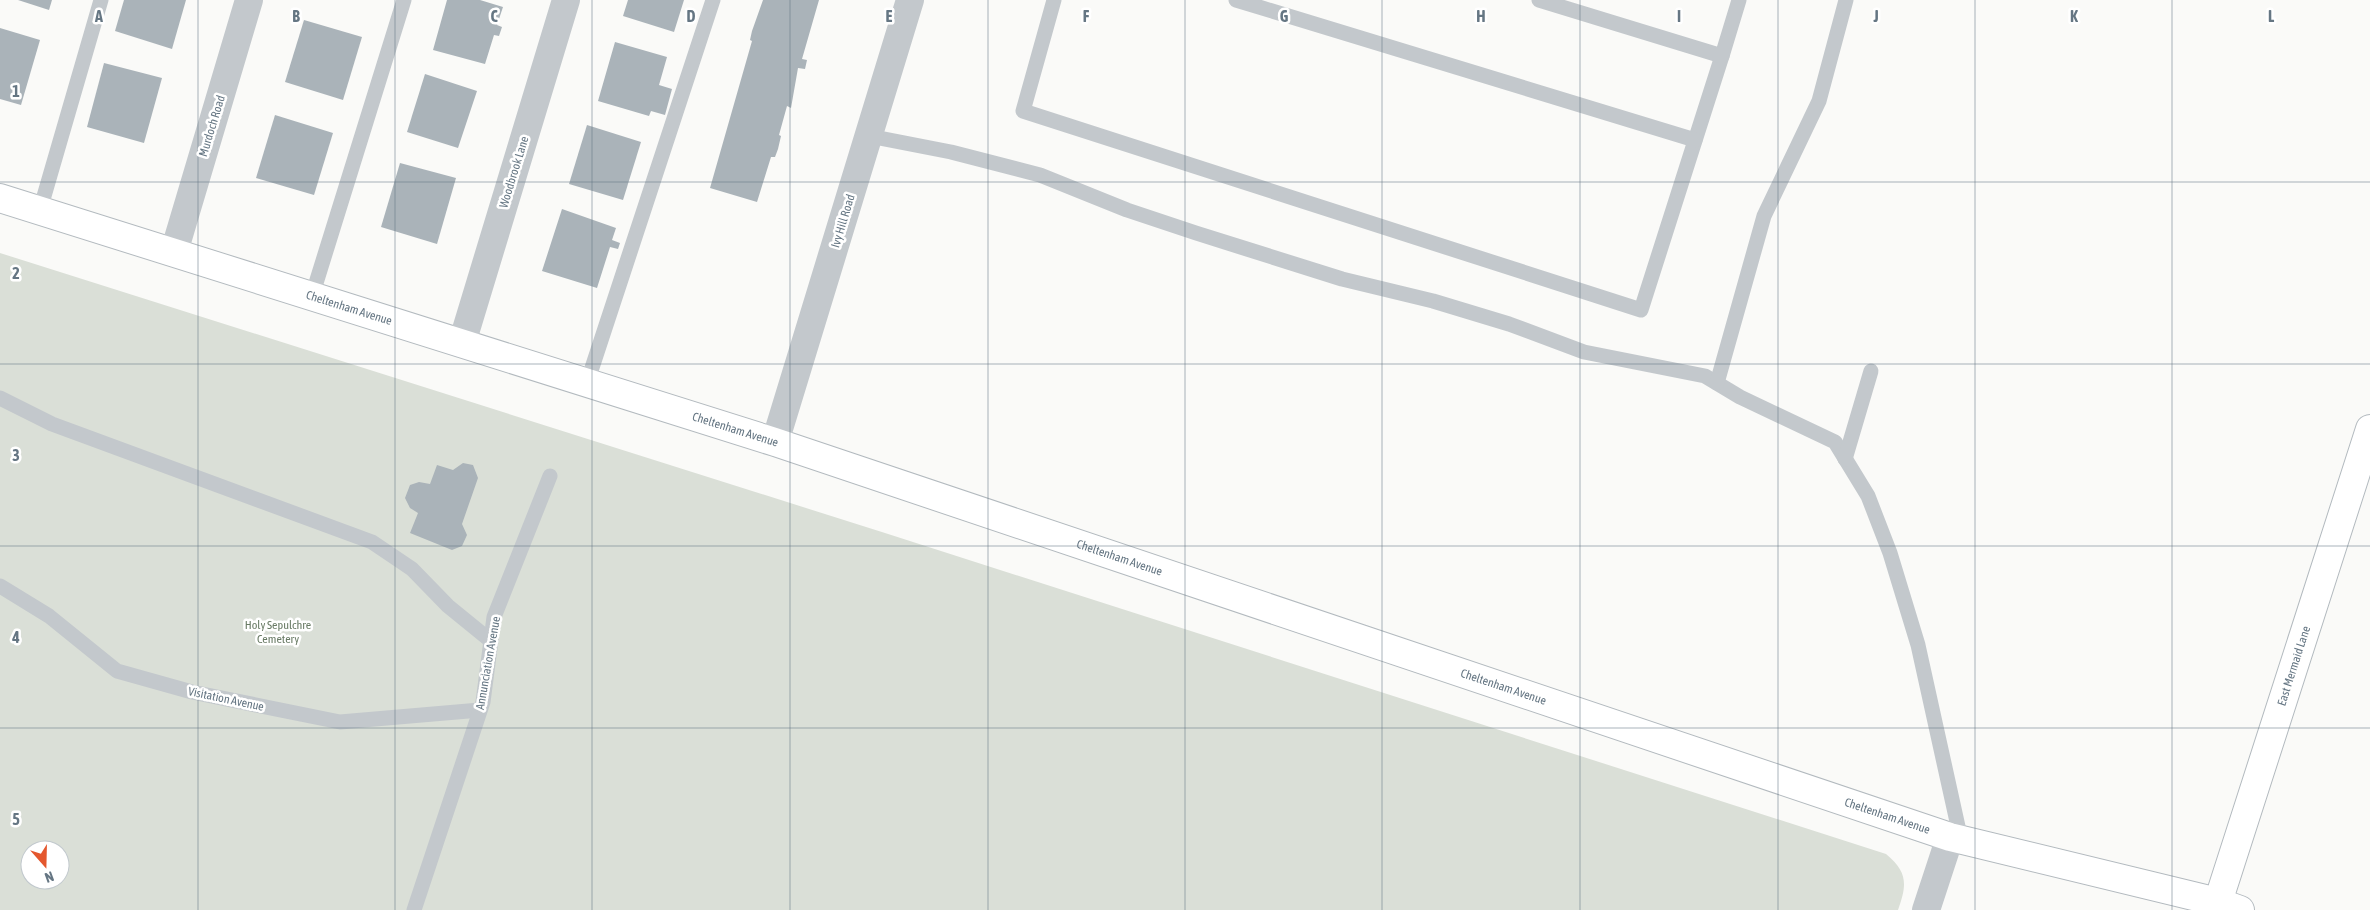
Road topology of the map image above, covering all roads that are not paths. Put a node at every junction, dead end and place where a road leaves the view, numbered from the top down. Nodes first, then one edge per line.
1 (101, 0) edge
2 (249, 0) edge
3 (404, 0) edge
4 (566, 0) edge
5 (713, 0) edge
6 (910, 0) edge
7 (1054, 0) edge
8 (1236, 0) edge
9 (1539, 0) edge
10 (1739, 0) edge
11 (1846, 0) edge
12 (1722, 56) junction
13 (869, 136) junction
14 (1695, 140) junction
15 (0, 198) edge
16 (40, 210) junction
17 (174, 252) junction
18 (312, 296) junction
19 (462, 343) junction
20 (1871, 371) dead end
21 (587, 383) junction
22 (1717, 383) junction
23 (0, 398) edge
24 (2370, 429) edge
25 (775, 442) junction
26 (1845, 459) junction
27 (550, 476) dead end
28 (0, 586) edge
29 (491, 641) junction
30 (480, 710) junction
31 (1955, 839) junction
32 (2229, 906) edge
33 (414, 910) edge
34 (1926, 910) edge

1 - 16 lane
2 - 17 street, Murdoch Road
3 - 18 lane
4 - 19 street, Woodbrook Lane
5 - 21 lane
6 - 13 street, Ivy Hill Road
7 - 14 lane
8 - 14 lane
9 - 12 lane
10 - 12 lane
11 - 22 lane
12 - 14 lane
13 - 22 lane
13 - 25 street, Ivy Hill Road
15 - 16 main road, Cheltenham Avenue
16 - 17 main road, Cheltenham Avenue
17 - 18 main road, Cheltenham Avenue
18 - 19 main road, Cheltenham Avenue
19 - 21 main road, Cheltenham Avenue
20 - 26 lane
21 - 25 main road, Cheltenham Avenue
22 - 26 lane
23 - 29 lane
24 - 32 main road, East Mermaid Lane
25 - 31 main road, Cheltenham Avenue
26 - 31 lane
27 - 29 lane, Annunciation Avenue
28 - 30 lane, Visitation Avenue
29 - 30 lane, Annunciation Avenue
30 - 33 lane, Annunciation Avenue
31 - 32 main road, Cheltenham Avenue
31 - 34 street

